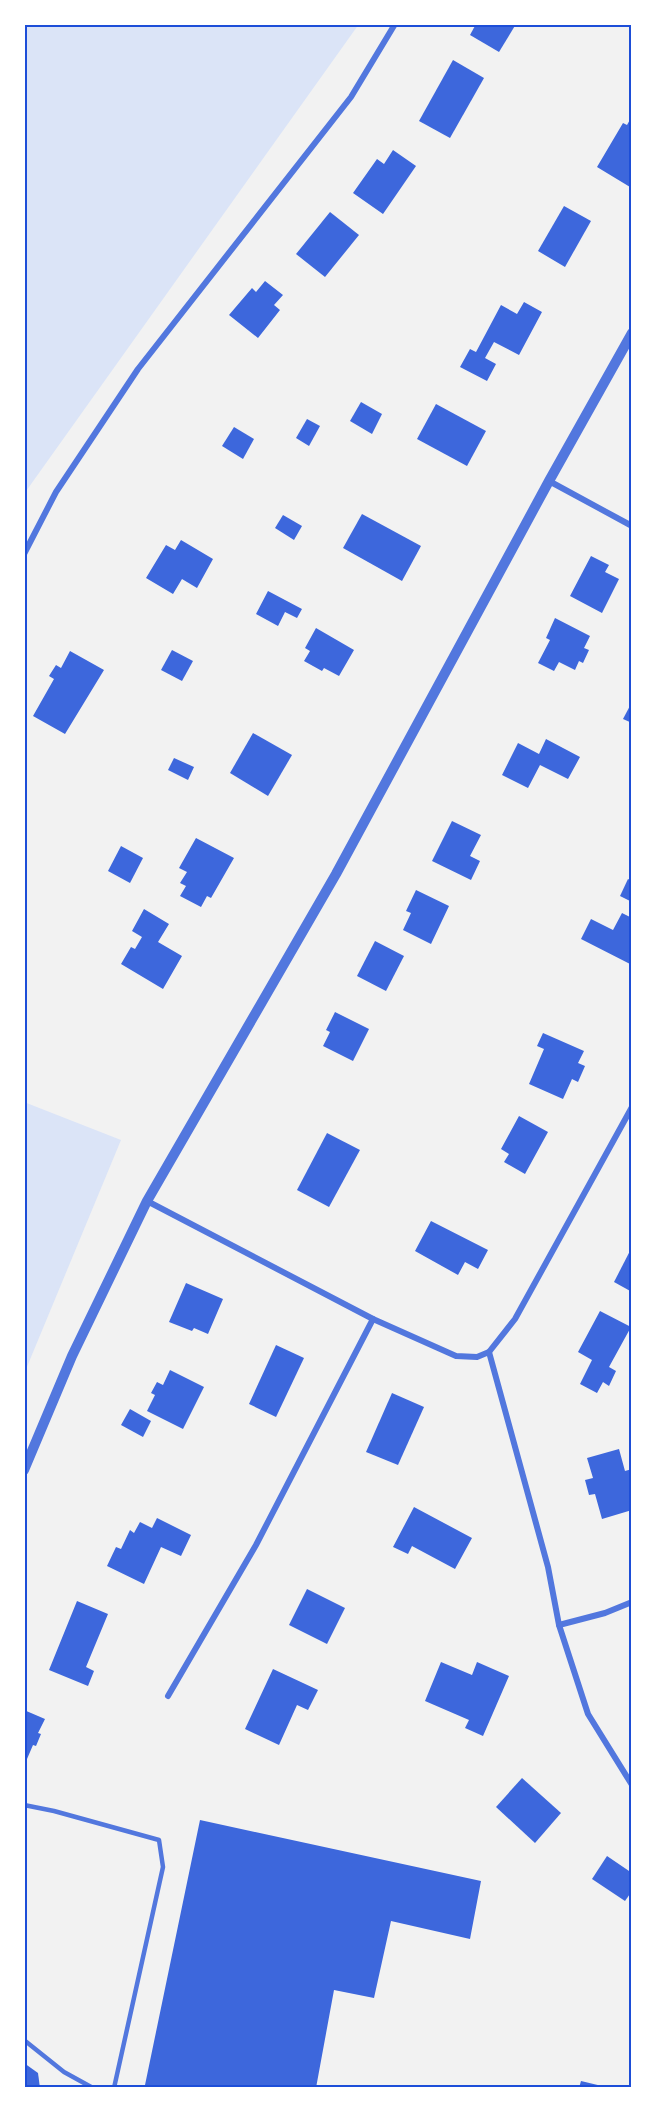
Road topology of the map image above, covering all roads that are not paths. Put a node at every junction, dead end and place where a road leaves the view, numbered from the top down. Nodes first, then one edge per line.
1 (395, 24) edge
2 (632, 333) edge
3 (549, 481) junction
4 (632, 526) edge
5 (24, 554) edge
6 (632, 1107) edge
7 (147, 1201) junction
8 (373, 1320) junction
9 (489, 1352) junction
10 (24, 1470) edge
11 (632, 1602) edge
12 (560, 1625) junction
13 (168, 1696) dead end
14 (632, 1785) edge
15 (24, 1805) edge
16 (24, 2040) edge
17 (93, 2088) edge
18 (114, 2088) edge

1 - 5 street
2 - 3 street
3 - 4 street
3 - 7 street
6 - 9 street
7 - 8 street
7 - 10 street
8 - 9 street
8 - 13 street
9 - 12 street
11 - 12 street
12 - 14 street
15 - 18 lane
16 - 17 lane

